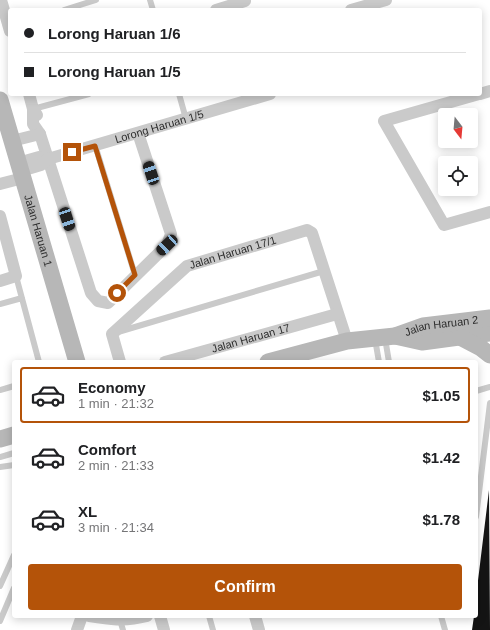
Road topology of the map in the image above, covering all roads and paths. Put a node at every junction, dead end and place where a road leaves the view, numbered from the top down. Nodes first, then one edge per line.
1 (1, 0) edge
2 (96, 0) edge
3 (386, 0) edge
4 (245, 1) dead end
5 (70, 8) edge
6 (222, 8) edge
7 (358, 8) edge
8 (8, 22) edge
9 (30, 96) edge
10 (82, 96) edge
11 (180, 96) edge
12 (263, 96) edge
13 (473, 96) edge
14 (0, 100) edge
15 (33, 109) junction
16 (186, 119) junction
17 (138, 133) junction
18 (40, 134) junction
19 (12, 141) junction
20 (95, 146) junction
21 (48, 160) junction
22 (21, 171) junction
23 (0, 184) edge
24 (490, 212) edge
25 (0, 216) edge
26 (2, 233) edge
27 (324, 271) junction
28 (135, 275) junction
29 (16, 276) junction
30 (0, 280) edge
31 (22, 298) junction
32 (0, 304) edge
33 (337, 314) junction
34 (490, 325) edge
35 (112, 334) junction
36 (385, 337) junction
37 (460, 337) junction
38 (346, 341) junction
39 (490, 355) edge
40 (38, 360) edge
41 (76, 360) edge
42 (119, 360) edge
43 (172, 360) edge
44 (281, 360) edge
45 (379, 360) edge
46 (389, 360) edge
47 (12, 387) edge
48 (490, 387) edge
49 (0, 390) edge
50 (478, 390) edge
51 (490, 403) edge
52 (12, 436) edge
53 (0, 439) edge
54 (12, 454) edge
55 (0, 457) edge
56 (482, 458) junction
57 (490, 459) edge
58 (12, 465) edge
59 (0, 467) edge
60 (478, 488) edge
61 (12, 559) edge
62 (0, 585) edge
63 (12, 593) edge
64 (81, 618) edge
65 (96, 618) edge
66 (138, 618) edge
67 (161, 618) edge
68 (210, 618) edge
69 (255, 618) edge
70 (442, 618) edge
71 (0, 621) edge
72 (122, 625) edge
73 (77, 630) edge
74 (164, 630) edge
75 (213, 630) edge
76 (258, 630) edge
77 (445, 630) edge

1 - 8 street
2 - 5 lane
3 - 7 street
4 - 6 street
9 - 15 street
10 - 15 lane
11 - 16 lane
12 - 16 street, Lorong Haruan 1/5
13 - 24 street
14 - 19 main road, Jalan Haruan 1
15 - 18 street
16 - 17 street, Lorong Haruan 1/5
17 - 20 street, Lorong Haruan 1/5
17 - 28 street
18 - 19 street
18 - 21 street
19 - 22 main road, Jalan Haruan 1
20 - 21 street, Lorong Haruan 1/5
20 - 28 lane
21 - 22 street, Lorong Haruan 1/5
21 - 28 street
22 - 23 street, Lorong Haruan 1/5
22 - 41 main road, Jalan Haruan 1
25 - 26 street
26 - 29 street
27 - 33 street
27 - 35 lane
27 - 35 street, Jalan Haruan 17/1
29 - 30 street
29 - 31 lane
31 - 32 lane
31 - 40 lane
33 - 38 street
33 - 43 street, Jalan Haruan 17
34 - 36 main road, Jalan Haruan 2
34 - 37 main road, Jalan Haruan 2
35 - 42 street
36 - 37 main road, Jalan Haruan 2
36 - 38 main road, Jalan Haruan 2
36 - 45 lane
36 - 46 lane
37 - 39 main road
38 - 44 main road, Jalan Haruan 2
47 - 49 lane
48 - 50 lane
51 - 56 lane
52 - 53 main road
54 - 55 lane
56 - 57 lane
56 - 60 lane
58 - 59 lane
61 - 62 lane
63 - 71 lane
64 - 73 street
65 - 72 street
66 - 72 street
67 - 74 street
68 - 75 lane
69 - 76 street
70 - 77 lane

